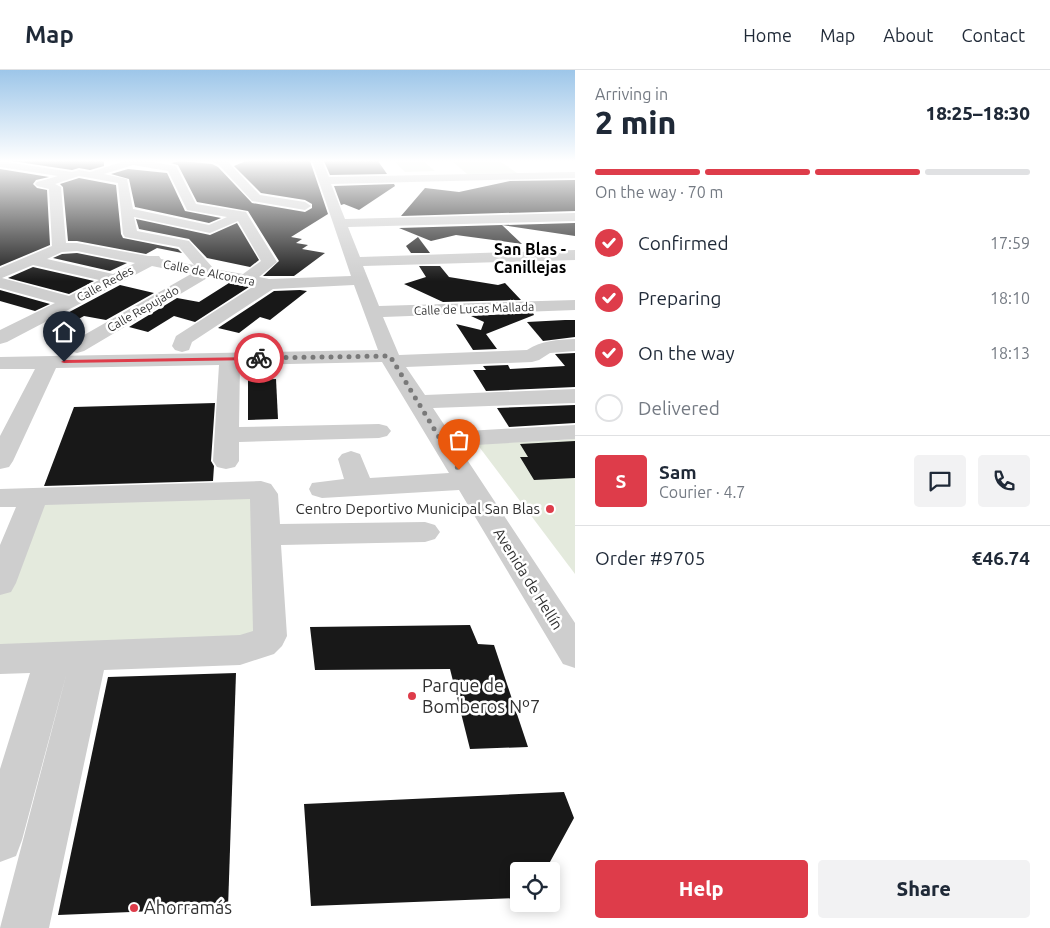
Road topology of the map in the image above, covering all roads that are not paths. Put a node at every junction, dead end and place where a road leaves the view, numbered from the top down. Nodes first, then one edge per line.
1 (56, 201) edge
2 (126, 201) edge
3 (188, 201) edge
4 (275, 201) edge
5 (331, 201) edge
6 (305, 206) dead end
7 (516, 206) dead end
8 (127, 212) junction
9 (240, 215) junction
10 (575, 217) edge
11 (530, 218) junction
12 (339, 222) junction
13 (544, 230) dead end
14 (557, 242) dead end
15 (184, 244) junction
16 (59, 248) junction
17 (574, 255) edge
18 (31, 260) junction
19 (149, 262) junction
20 (355, 262) junction
21 (208, 271) junction
22 (0, 274) edge
23 (114, 279) junction
24 (247, 279) junction
25 (361, 280) junction
26 (0, 283) edge
27 (269, 284) junction
28 (71, 302) junction
29 (575, 305) edge
30 (372, 312) junction
31 (8, 316) dead end
32 (31, 323) junction
33 (0, 338) edge
34 (182, 346) dead end
35 (575, 346) edge
36 (77, 347) dead end
37 (391, 358) junction
38 (230, 359) junction
39 (49, 362) junction
40 (0, 363) edge
41 (575, 396) edge
42 (418, 402) junction
43 (379, 431) dead end
44 (575, 432) edge
45 (227, 435) junction
46 (440, 440) junction
47 (351, 459) dead end
48 (0, 461) edge
49 (226, 461) dead end
50 (466, 481) junction
51 (359, 487) junction
52 (322, 488) dead end
53 (0, 498) edge
54 (32, 498) junction
55 (425, 532) dead end
56 (265, 536) junction
57 (0, 583) edge
58 (575, 653) edge
59 (71, 657) junction
60 (0, 659) edge
61 (0, 840) edge
62 (24, 928) edge

1 - 16 street
2 - 8 street
3 - 9 street
4 - 6 street
5 - 12 street, Avenida de Hellín
7 - 11 street
8 - 9 street
8 - 15 street
9 - 24 street
10 - 11 street
11 - 12 street
11 - 13 street
12 - 20 street, Avenida de Hellín
14 - 17 street
15 - 19 street, Calle Redes
15 - 21 street
16 - 18 street, Calle de Alconera
16 - 19 street, Calle de Alconera
17 - 20 street
18 - 22 street, Calle de Alconera
18 - 23 street
19 - 21 street, Calle de Alconera
19 - 23 street, Calle Redes
20 - 25 street, Avenida de Hellín
21 - 24 street, Calle de Alconera
21 - 36 street, Calle Repujado
23 - 28 street, Calle Redes
24 - 27 street, Calle de Alconera
25 - 27 street, Calle de Alconera
25 - 30 street, Avenida de Hellín
26 - 28 street
27 - 34 street
28 - 32 street, Calle Redes
29 - 30 street, Calle de Lucas Mallada
30 - 37 street, Avenida de Hellín
31 - 32 street
32 - 33 street, Calle Redes
35 - 37 street
37 - 38 street
37 - 42 street, Avenida de Hellín
38 - 39 street
38 - 45 street
39 - 40 street
39 - 48 street
41 - 42 street
42 - 46 street, Avenida de Hellín
43 - 45 street
44 - 46 street
45 - 49 street
46 - 50 street, Avenida de Hellín
47 - 51 street
50 - 51 street
50 - 58 street, Avenida de Hellín
51 - 52 street
53 - 54 street
54 - 56 street
54 - 57 street
55 - 56 street
56 - 59 street
59 - 60 street
59 - 61 street
59 - 62 street

